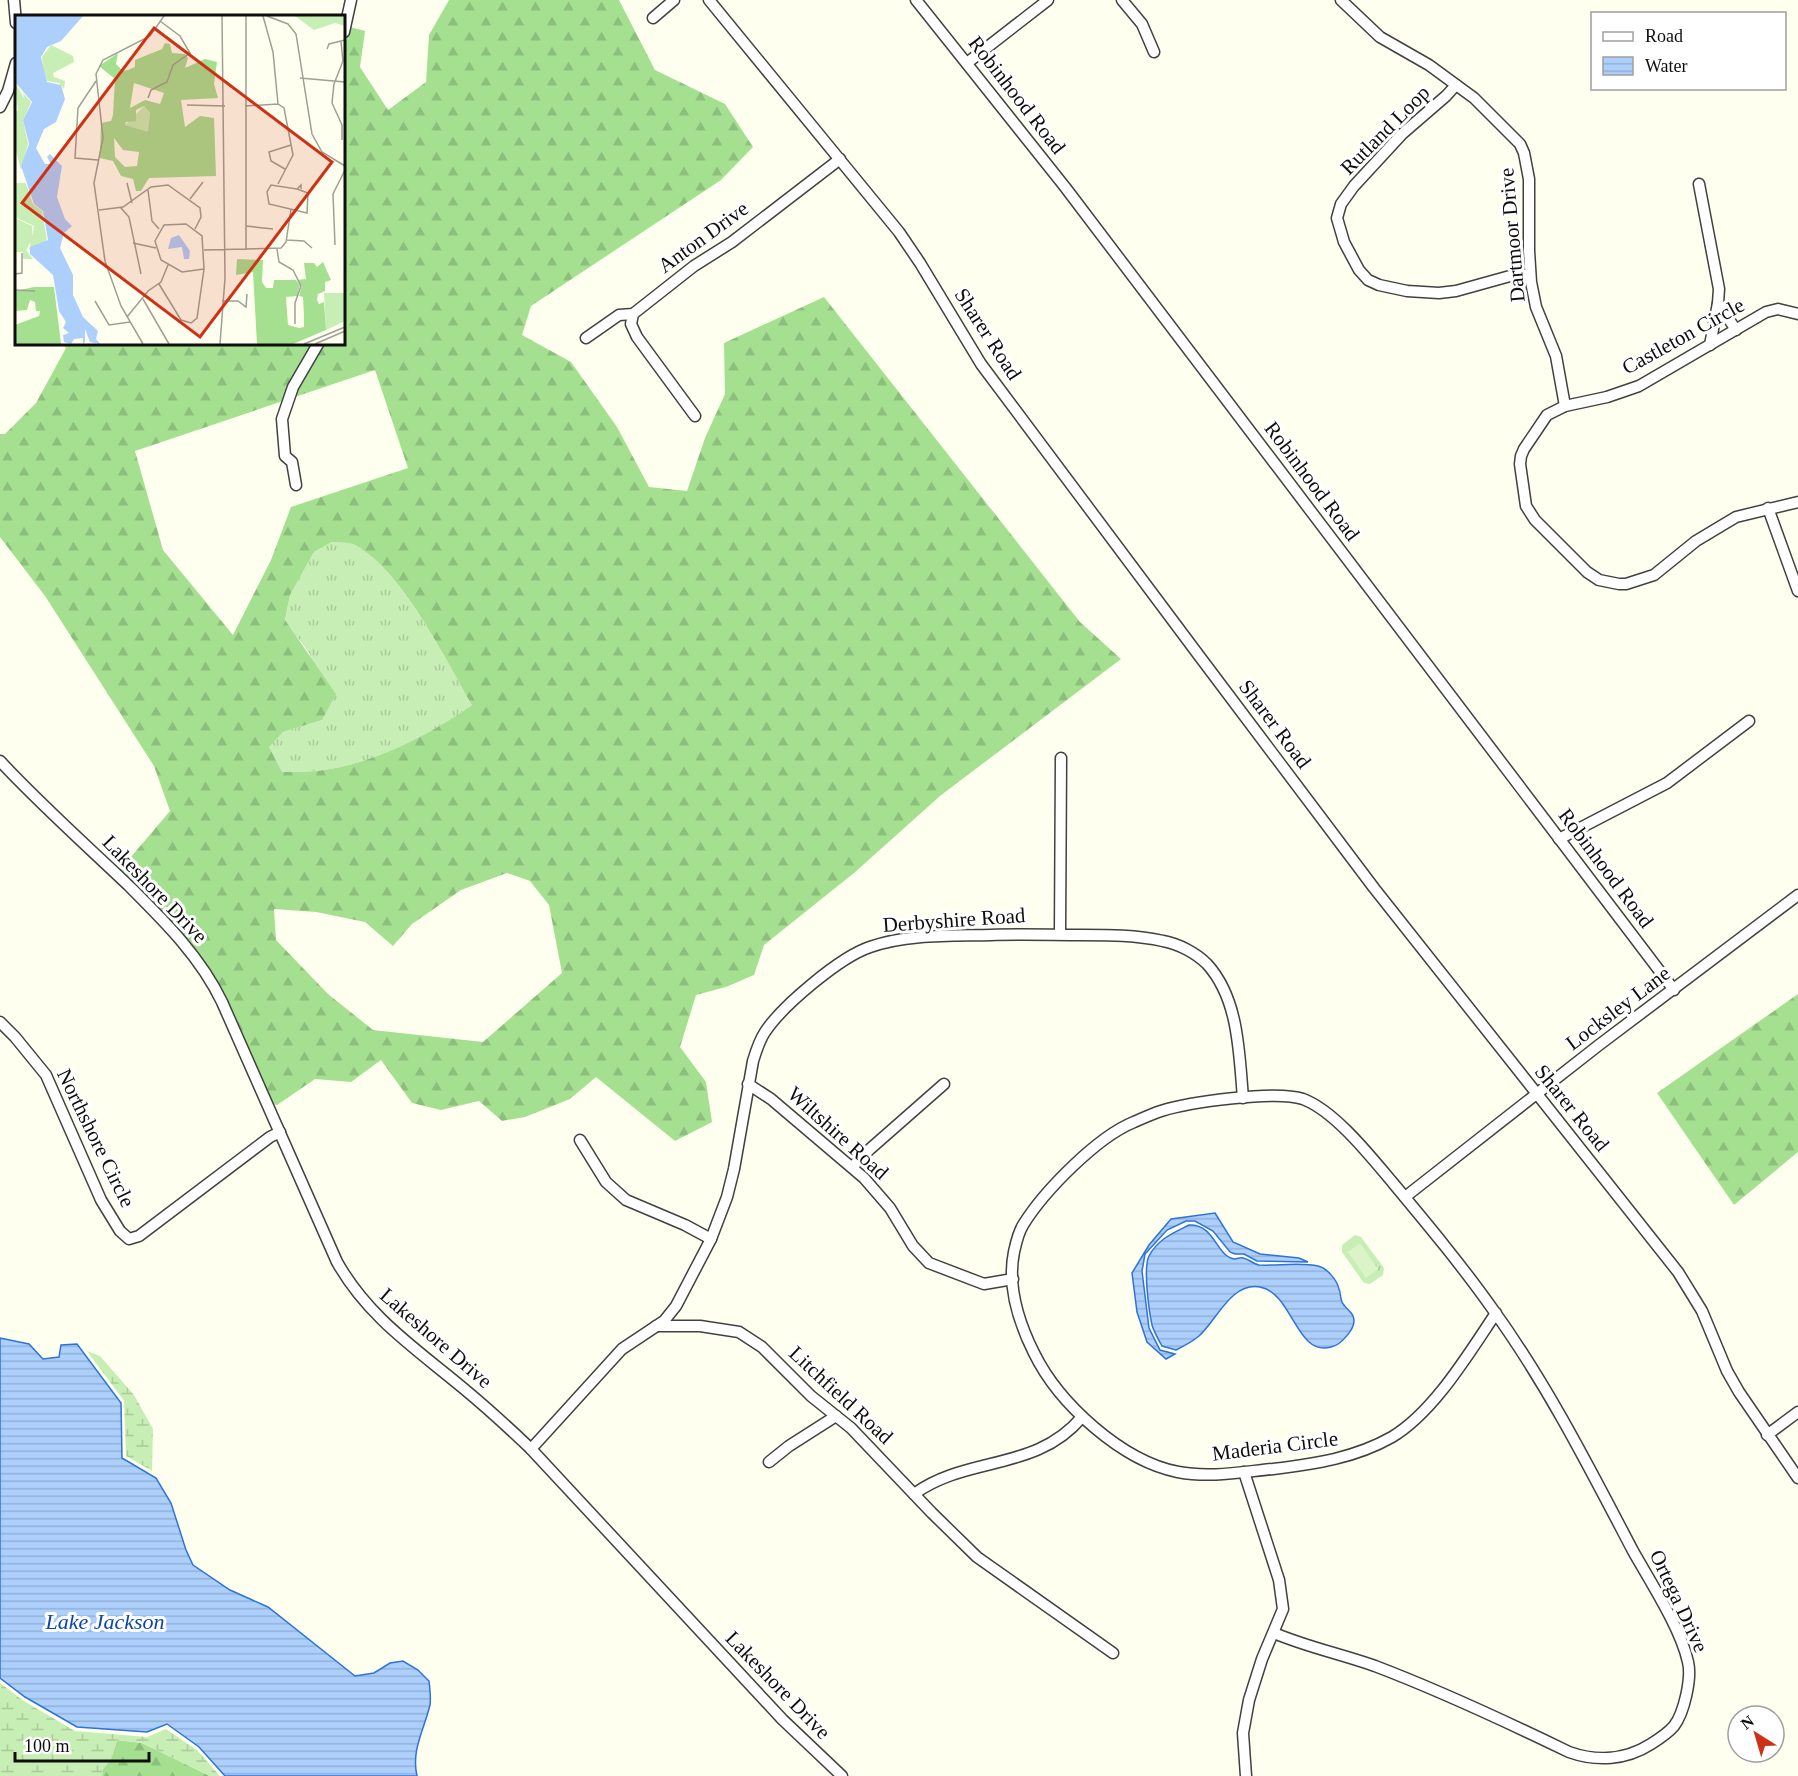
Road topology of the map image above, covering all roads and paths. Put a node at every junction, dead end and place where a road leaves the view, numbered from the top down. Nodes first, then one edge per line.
1 (14, 0) edge
2 (351, 0) edge
3 (674, 0) edge
4 (709, 0) edge
5 (916, 0) edge
6 (1048, 0) edge
7 (1122, 0) edge
8 (1341, 0) edge
9 (15, 15) edge
10 (653, 18) dead end
11 (345, 27) edge
12 (1154, 52) dead end
13 (967, 63) junction
14 (15, 66) edge
15 (1456, 86) junction
16 (0, 107) edge
17 (840, 159) junction
18 (1699, 184) dead end
19 (1530, 275) junction
20 (1718, 303) junction
21 (633, 314) junction
22 (1798, 314) edge
23 (1736, 330) junction
24 (586, 338) dead end
25 (317, 345) edge
26 (1710, 345) junction
27 (1565, 406) junction
28 (695, 416) dead end
29 (296, 485) dead end
30 (1798, 502) edge
31 (1768, 508) junction
32 (1798, 591) edge
33 (1749, 721) dead end
34 (1061, 758) dead end
35 (0, 761) edge
36 (1559, 838) junction
37 (1798, 895) edge
38 (1060, 934) junction
39 (1674, 990) junction
40 (0, 1022) edge
41 (748, 1084) junction
42 (945, 1084) dead end
43 (1537, 1095) junction
44 (1243, 1098) junction
45 (280, 1132) junction
46 (580, 1140) dead end
47 (852, 1167) junction
48 (1405, 1197) junction
49 (711, 1239) junction
50 (1013, 1279) junction
51 (1496, 1313) junction
52 (655, 1326) junction
53 (1798, 1412) edge
54 (836, 1416) junction
55 (1082, 1417) junction
56 (1767, 1435) junction
57 (531, 1449) junction
58 (769, 1462) dead end
59 (1244, 1472) junction
60 (1798, 1478) edge
61 (914, 1494) junction
62 (1274, 1633) junction
63 (1113, 1653) dead end
64 (842, 1776) edge
65 (1246, 1776) edge

1 - 9 street
2 - 11 street
3 - 10 street
4 - 17 street, Sharer Road
5 - 13 street, Robinhood Road
6 - 13 street
7 - 12 street
8 - 15 street, Dartmoor Drive
13 - 36 street, Robinhood Road
14 - 16 street
15 - 19 street, Dartmoor Drive
15 - 19 street, Rutland Loop
17 - 21 street, Anton Drive
17 - 43 street, Sharer Road
18 - 20 street
19 - 27 street, Dartmoor Drive
20 - 23 street
20 - 26 street
21 - 24 street, Anton Drive
21 - 28 street
22 - 23 street, Castleton Circle
23 - 26 street, Castleton Circle
25 - 29 street
26 - 27 street, Castleton Circle
27 - 31 street, Castleton Circle
30 - 31 street, Castleton Circle
31 - 32 street
33 - 36 street
34 - 38 street
35 - 45 street, Lakeshore Drive
36 - 39 street, Robinhood Road
37 - 39 street, Locksley Lane
38 - 41 street, Derbyshire Road
38 - 44 street, Derbyshire Road
39 - 43 street, Locksley Lane
40 - 45 street, Northshore Circle
41 - 47 street, Wiltshire Road
41 - 49 street, Derbyshire Road
42 - 47 street
43 - 48 street, Locksley Lane
43 - 56 street, Sharer Road
44 - 48 street, Maderia Circle
44 - 50 street, Maderia Circle
45 - 57 street, Lakeshore Drive
46 - 49 street
47 - 50 street, Wiltshire Road
48 - 51 street, Ortega Drive
49 - 52 street, Derbyshire Road
50 - 55 street, Maderia Circle
51 - 59 street, Maderia Circle
51 - 62 street, Ortega Drive
52 - 54 street, Litchfield Road
52 - 57 street
53 - 56 street
54 - 58 street
54 - 61 street, Litchfield Road
55 - 59 street, Maderia Circle
55 - 61 street
56 - 60 street, Sharer Road
57 - 64 street, Lakeshore Drive
59 - 62 street
61 - 63 street, Litchfield Road
62 - 65 street

